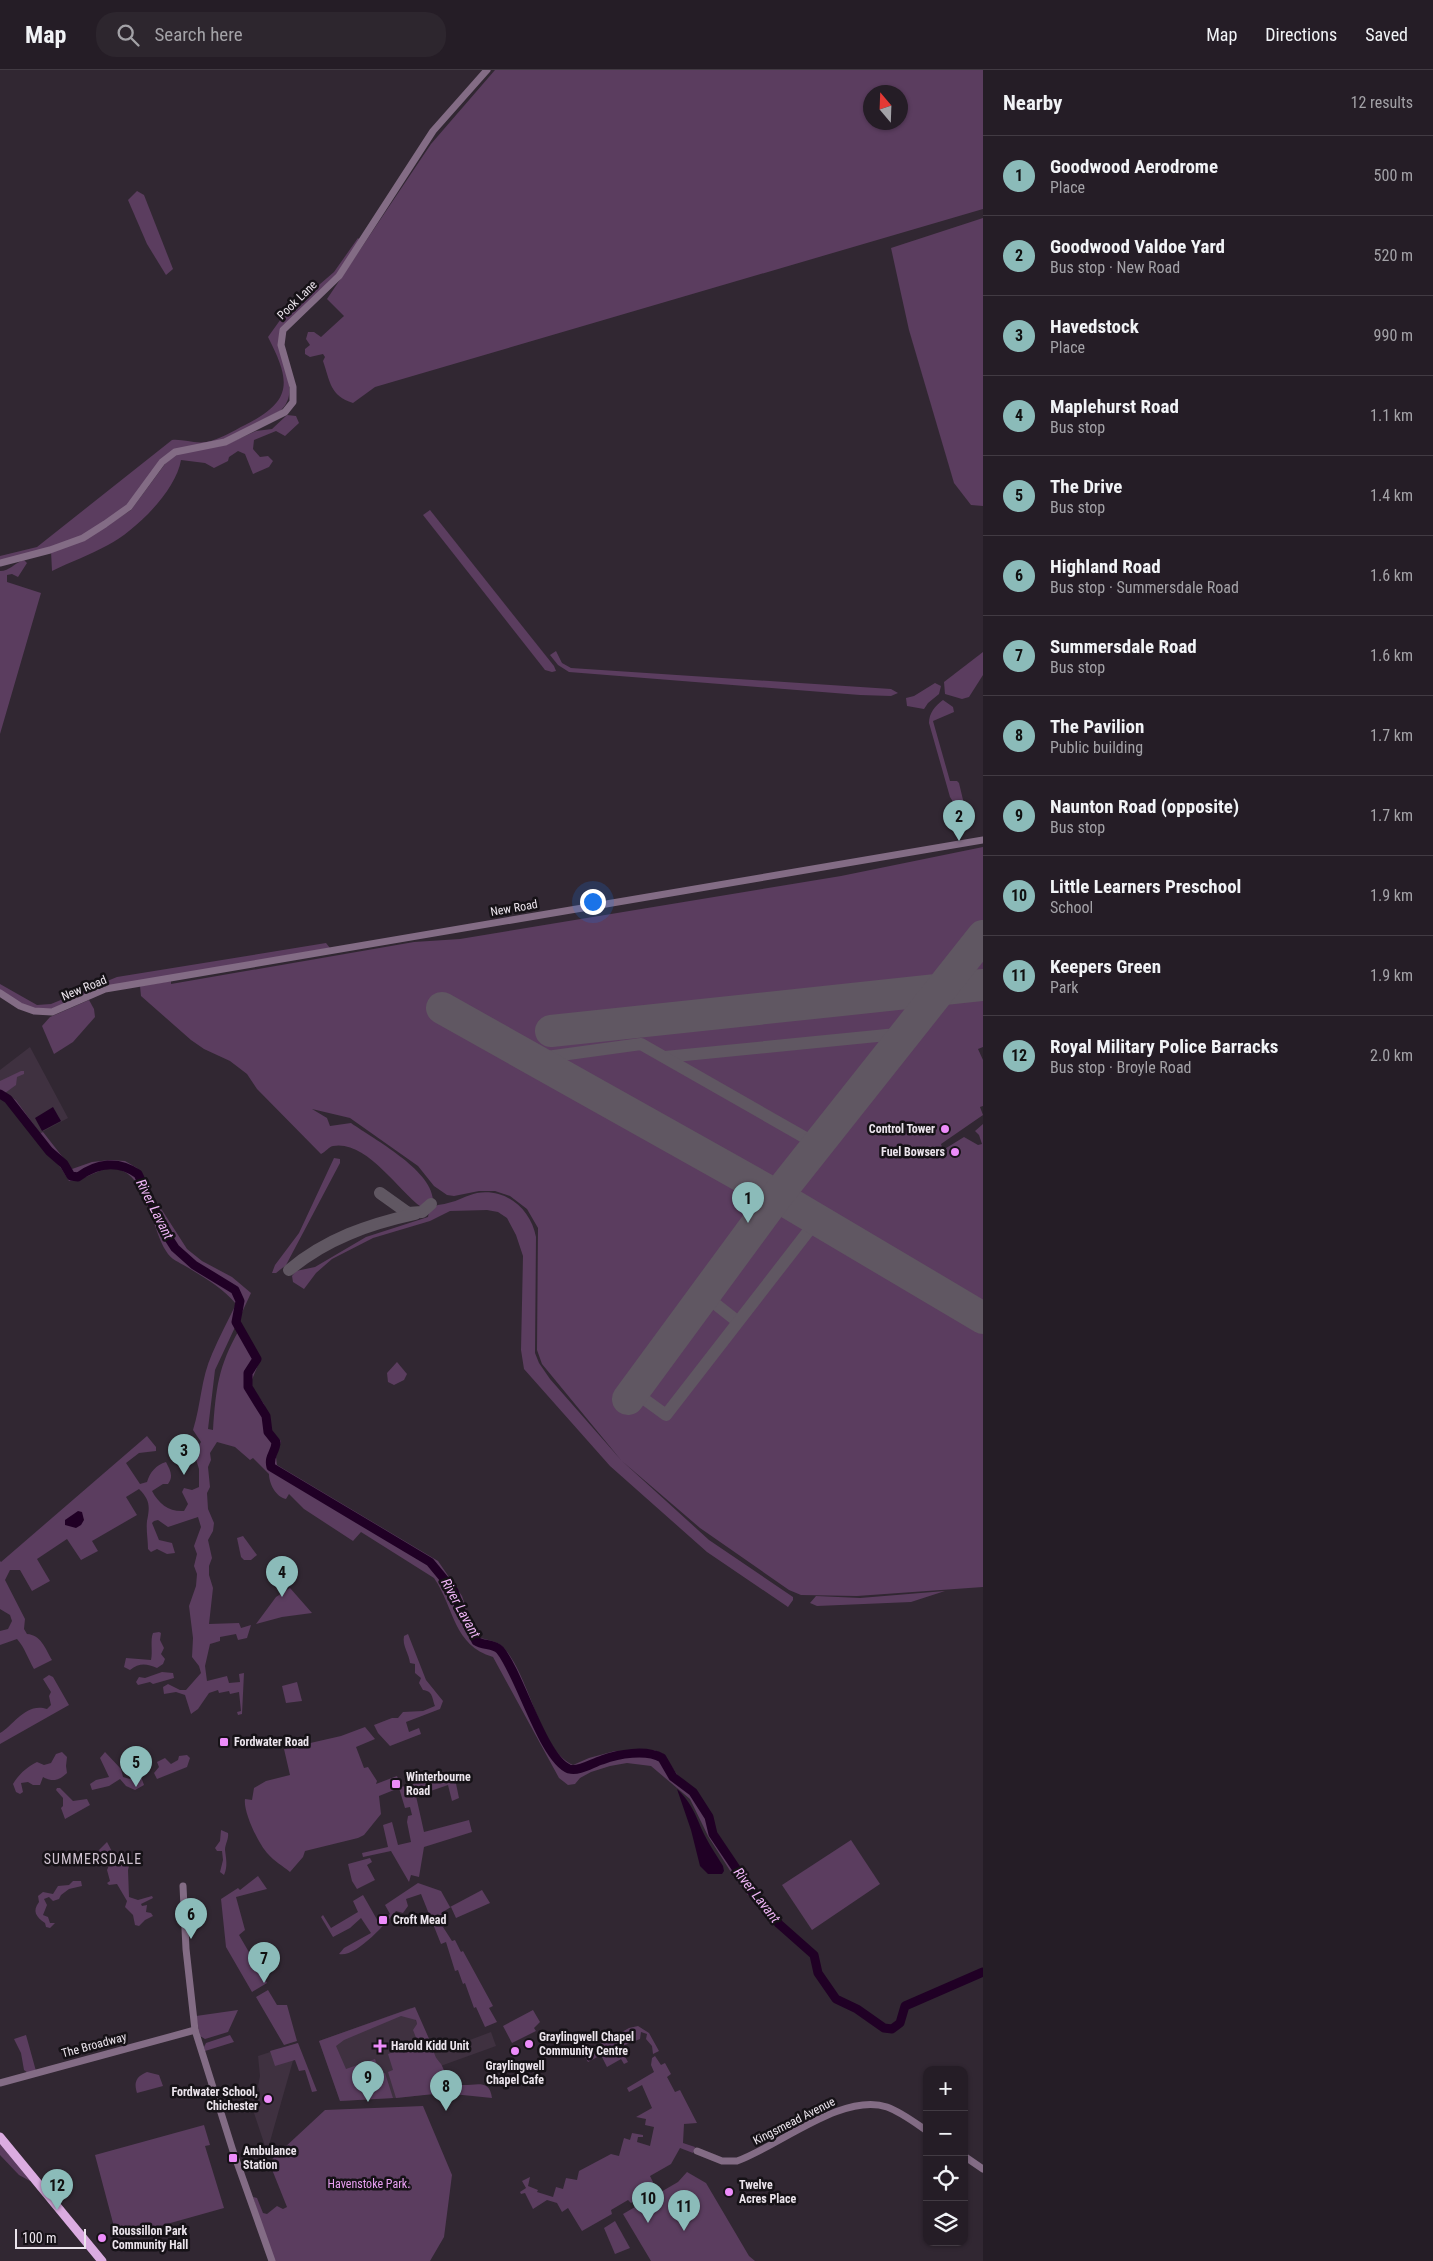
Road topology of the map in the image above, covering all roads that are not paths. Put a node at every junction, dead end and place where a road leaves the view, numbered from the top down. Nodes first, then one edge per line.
1 (487, 70) edge
2 (0, 563) edge
3 (983, 840) edge
4 (0, 993) edge
5 (183, 1886) dead end
6 (195, 2030) junction
7 (0, 2083) edge
8 (923, 2128) edge
9 (0, 2136) edge
10 (697, 2151) dead end
11 (968, 2159) edge
12 (983, 2169) edge
13 (102, 2261) edge
14 (272, 2261) edge

1 - 2 street, Pook Lane
3 - 4 street, New Road
5 - 6 street
6 - 7 street, The Broadway
6 - 14 street
8 - 10 street, Kingsmead Avenue
9 - 13 main road
11 - 12 street

